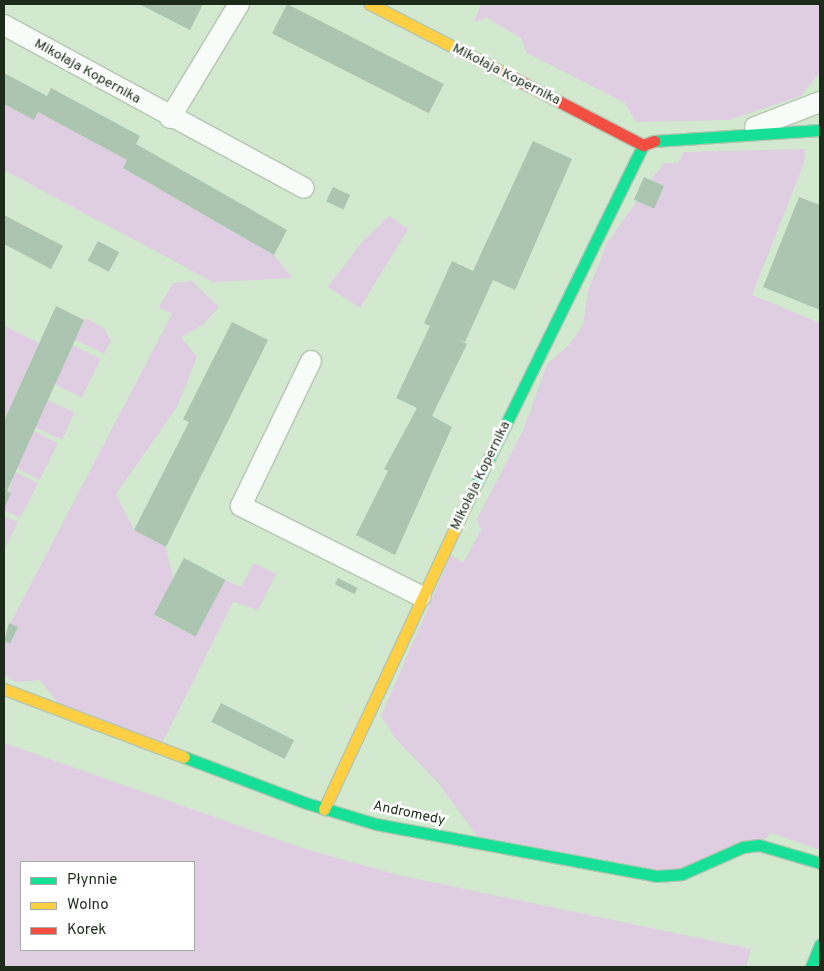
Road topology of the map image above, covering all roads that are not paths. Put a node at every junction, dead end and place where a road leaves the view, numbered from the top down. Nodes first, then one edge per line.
1 (239, 4) edge
2 (370, 4) edge
3 (4, 26) edge
4 (820, 102) edge
5 (170, 118) junction
6 (820, 130) edge
7 (734, 134) junction
8 (643, 145) junction
9 (304, 188) dead end
10 (311, 362) dead end
11 (421, 596) junction
12 (4, 689) edge
13 (324, 809) junction
14 (820, 863) edge
15 (820, 945) edge
16 (811, 967) edge

1 - 5 street
2 - 8 street, Mikołaja Kopernika
3 - 5 street, Mikołaja Kopernika
4 - 7 street
5 - 9 street, Mikołaja Kopernika
6 - 7 street
7 - 8 street
8 - 11 street, Mikołaja Kopernika
10 - 11 street
11 - 13 street, Mikołaja Kopernika
12 - 13 street, Andromedy
13 - 14 street, Andromedy
15 - 16 street

